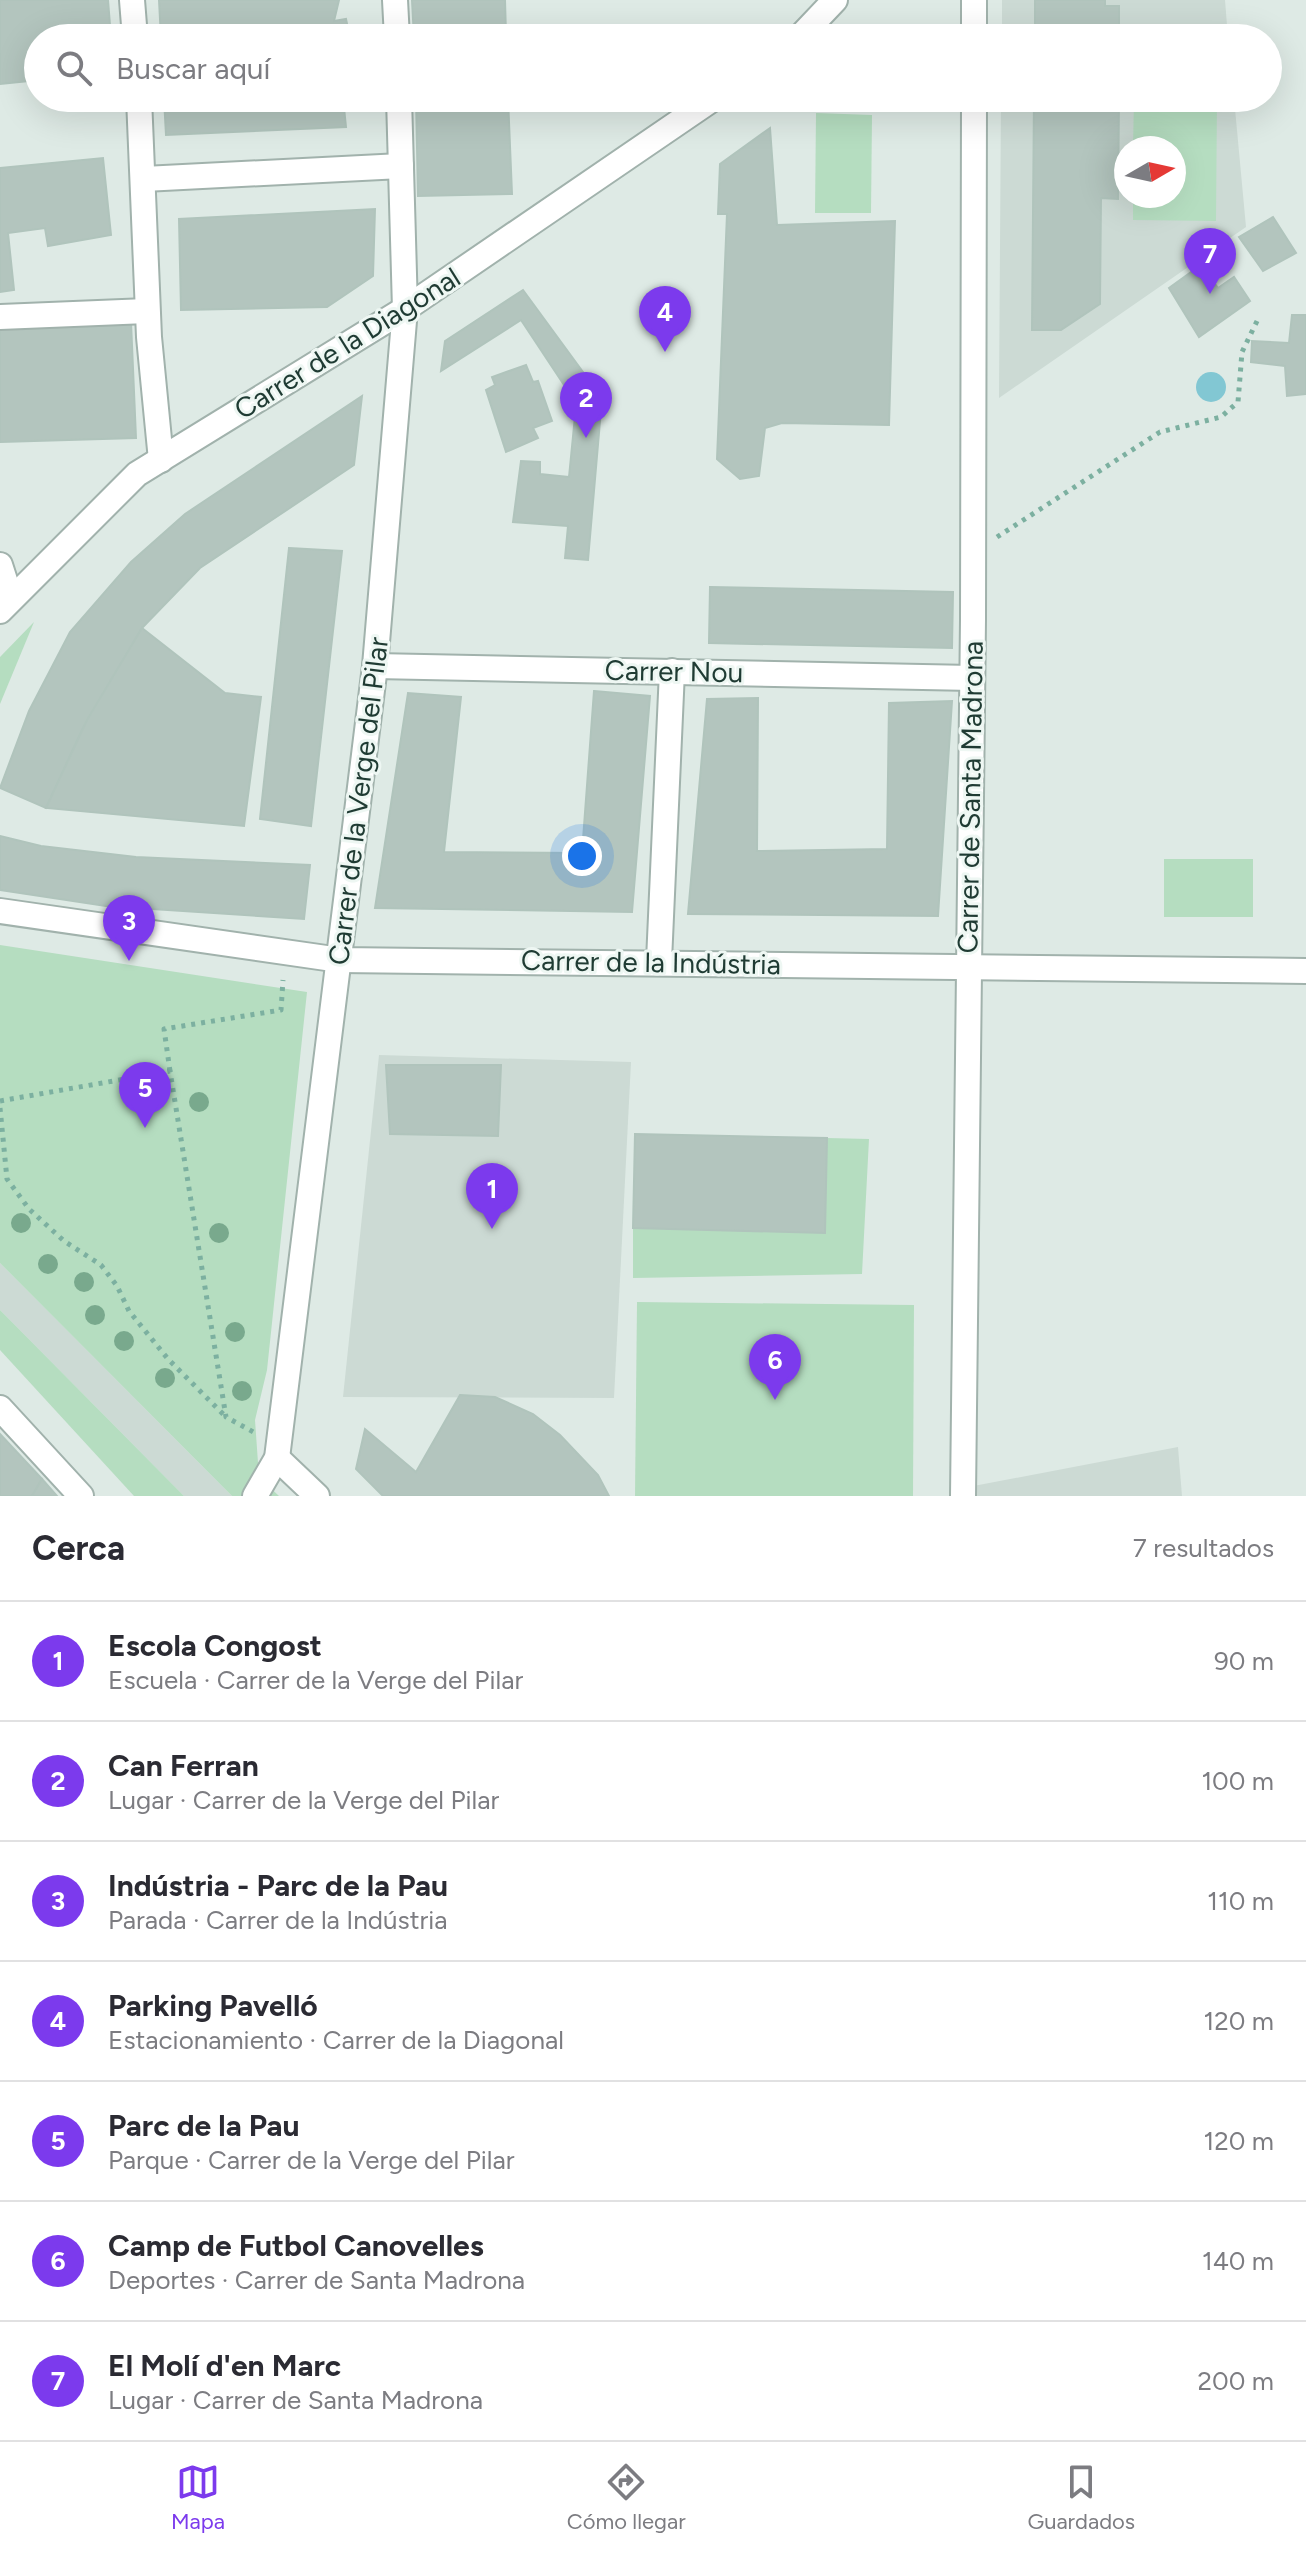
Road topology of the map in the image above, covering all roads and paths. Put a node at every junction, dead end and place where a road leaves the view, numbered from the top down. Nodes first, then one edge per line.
1 (132, 0) edge
2 (395, 0) edge
3 (835, 0) edge
4 (974, 0) edge
5 (134, 24) edge
6 (396, 24) edge
7 (812, 24) edge
8 (974, 24) edge
9 (140, 112) edge
10 (399, 112) edge
11 (693, 112) edge
12 (974, 112) edge
13 (401, 166) junction
14 (144, 179) junction
15 (405, 309) junction
16 (147, 311) junction
17 (0, 317) edge
18 (1258, 319) dead end
19 (161, 460) junction
20 (973, 554) junction
21 (0, 565) edge
22 (6, 605) edge
23 (375, 666) junction
24 (672, 671) junction
25 (972, 678) junction
26 (0, 911) edge
27 (340, 960) junction
28 (659, 961) junction
29 (967, 966) junction
30 (1306, 971) edge
31 (283, 980) dead end
32 (170, 1071) junction
33 (0, 1101) edge
34 (0, 1108) edge
35 (0, 1408) edge
36 (226, 1417) junction
37 (257, 1434) dead end
38 (277, 1458) junction
39 (81, 1496) edge
40 (255, 1496) edge
41 (317, 1496) edge
42 (963, 1496) edge

1 - 5 street
2 - 6 street
3 - 7 street
4 - 8 street
9 - 14 street
10 - 13 street, Carrer de la Verge del Pilar
11 - 15 street, Carrer de la Diagonal
12 - 20 street, Carrer de Santa Madrona
13 - 14 street
13 - 15 street, Carrer de la Verge del Pilar
14 - 16 street
15 - 19 street, Carrer de la Diagonal
15 - 23 street, Carrer de la Verge del Pilar
16 - 17 street
16 - 19 street
18 - 20 path
19 - 22 street, Carrer de la Diagonal
20 - 25 street, Carrer de Santa Madrona
21 - 22 street
23 - 24 street, Carrer Nou
23 - 27 street, Carrer de la Verge del Pilar
24 - 25 street, Carrer Nou
24 - 28 street
25 - 29 street, Carrer de Santa Madrona
26 - 27 street, Carrer de la Indústria
27 - 28 street, Carrer de la Indústria
27 - 38 street, Carrer de la Verge del Pilar
28 - 29 street, Carrer de la Indústria
29 - 30 street, Carrer de la Indústria
29 - 42 street, Carrer de Santa Madrona
31 - 32 path
32 - 33 path
32 - 36 path
34 - 36 path
35 - 39 street
36 - 37 path
38 - 40 street, Carrer de la Verge del Pilar
38 - 41 street

